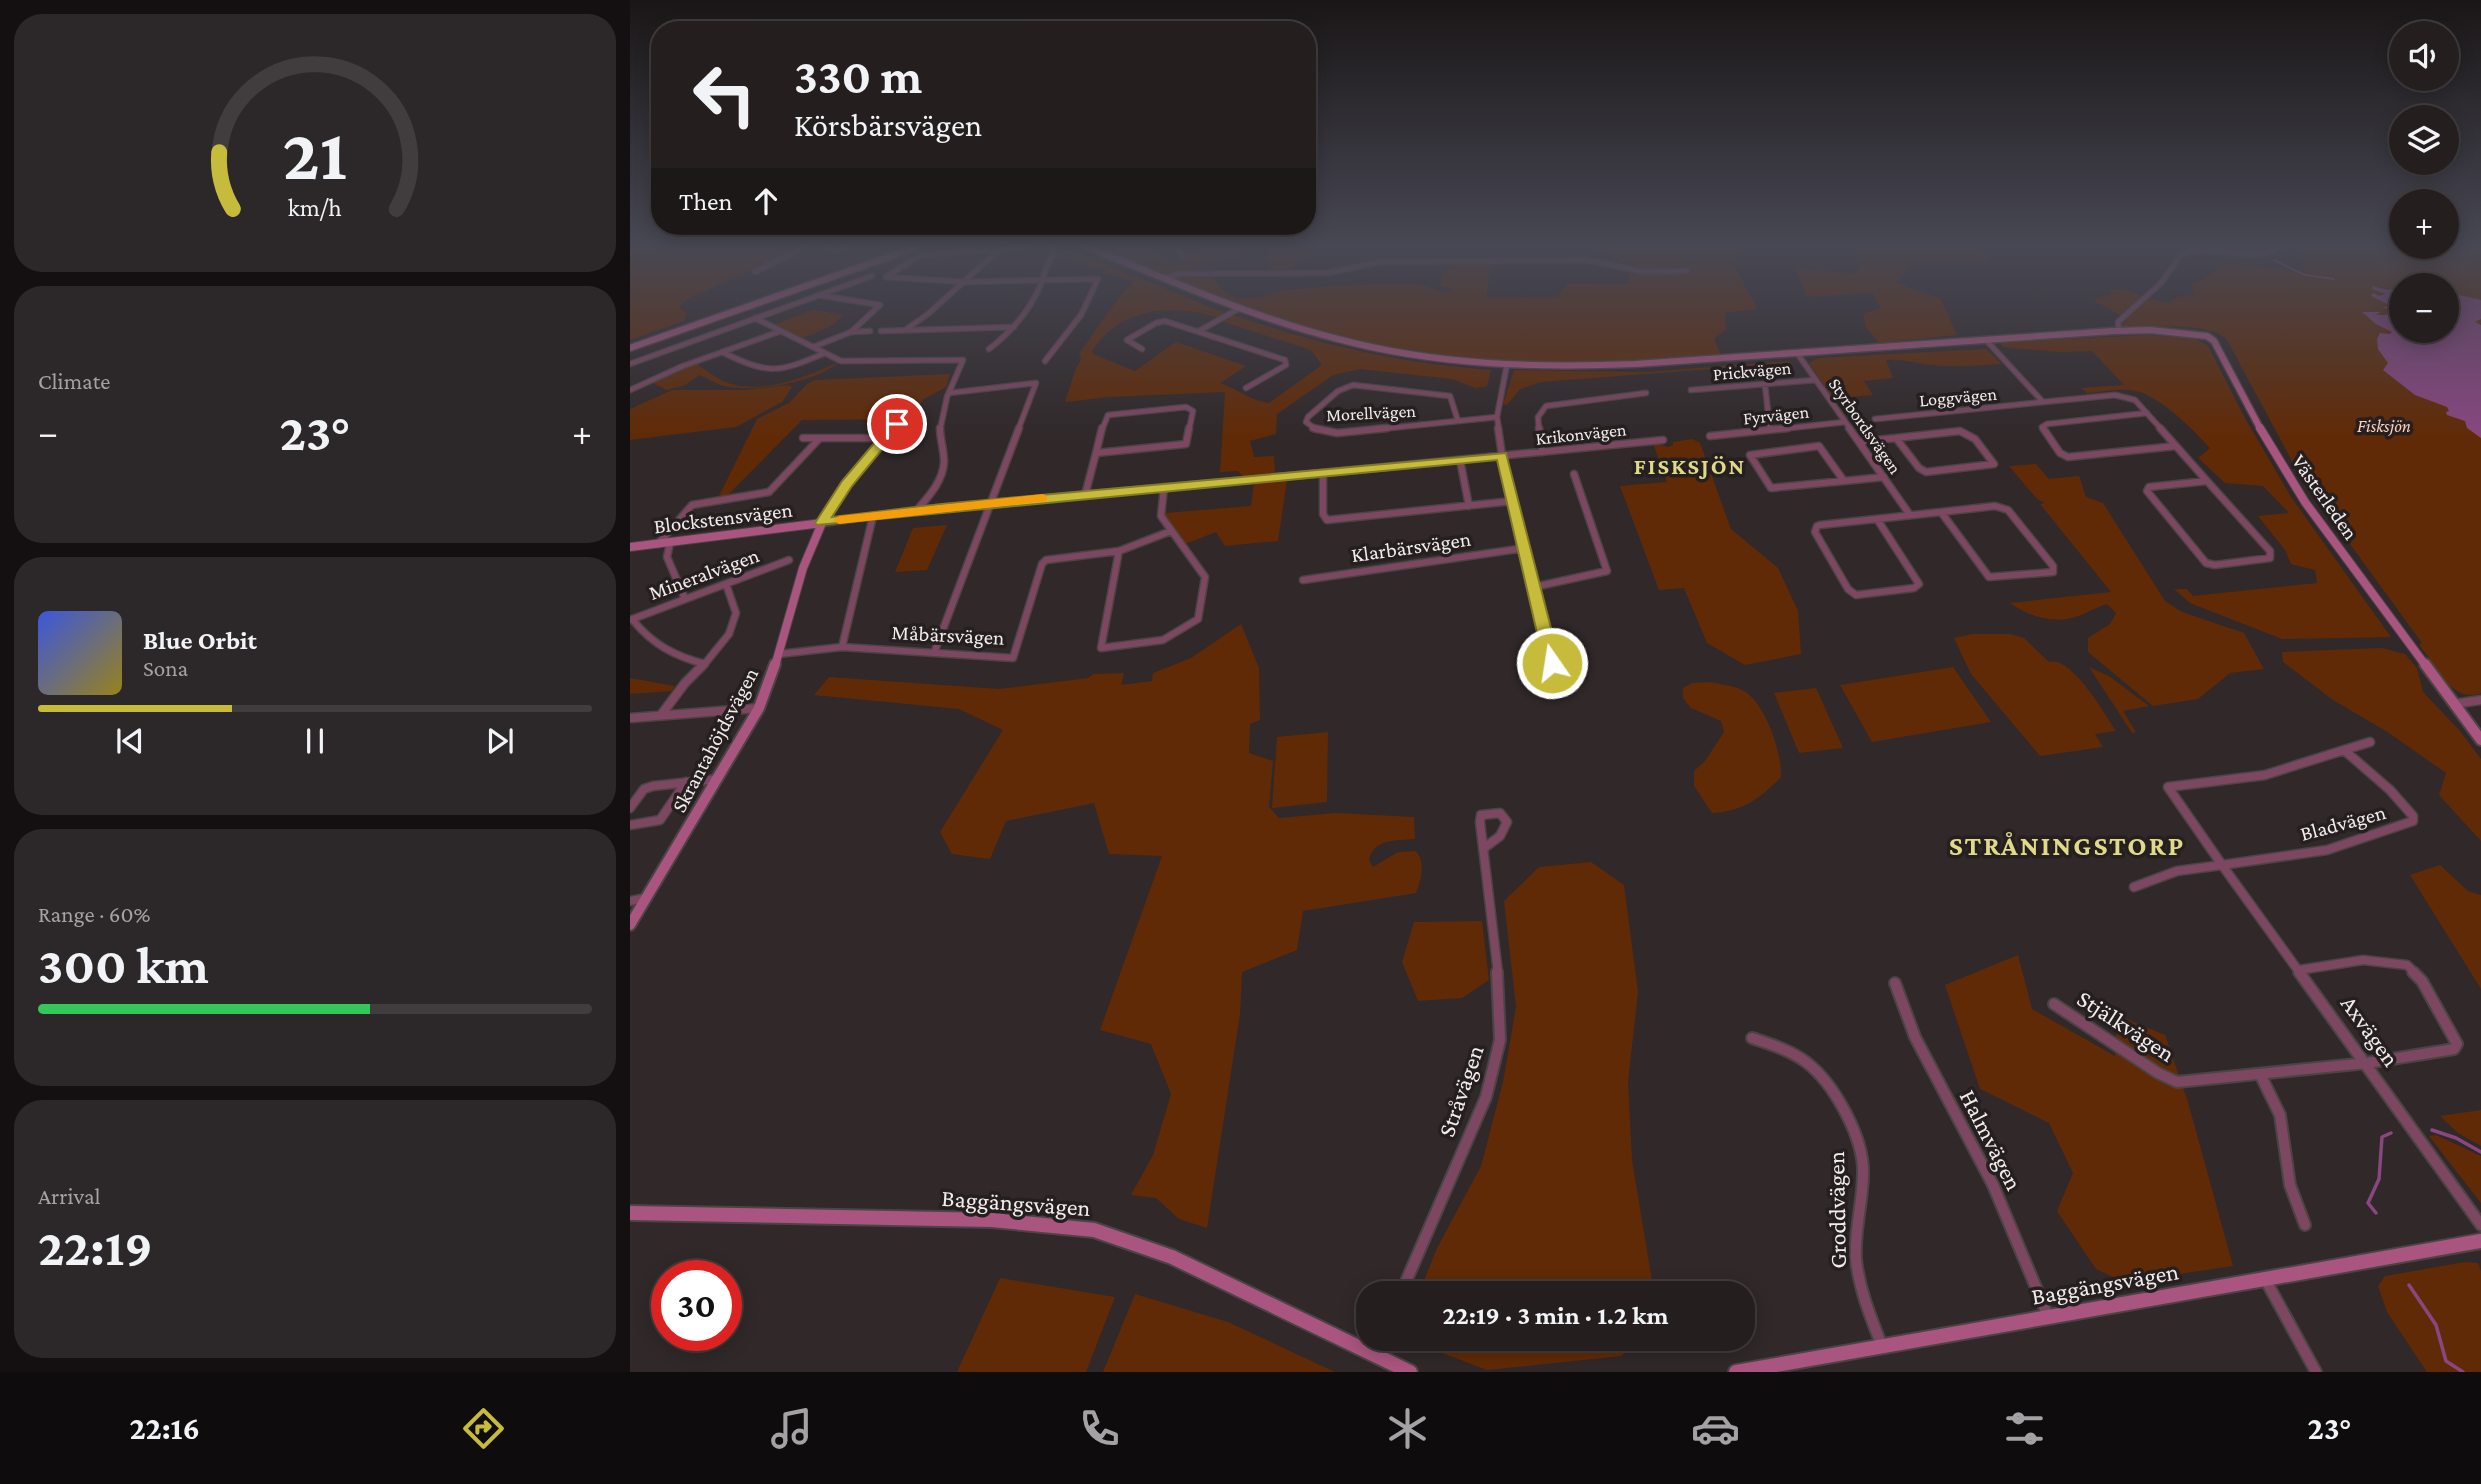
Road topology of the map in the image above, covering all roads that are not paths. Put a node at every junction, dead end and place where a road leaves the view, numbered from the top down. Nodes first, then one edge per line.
1 (734, 311) edge
2 (774, 311) edge
3 (874, 311) edge
4 (931, 311) edge
5 (1024, 311) edge
6 (1083, 311) edge
7 (1235, 311) edge
8 (1249, 311) edge
9 (2130, 311) edge
10 (755, 318) junction
11 (1014, 327) junction
12 (905, 330) junction
13 (781, 331) junction
14 (870, 331) dead end
15 (881, 331) dead end
16 (1199, 331) junction
17 (2119, 331) junction
18 (851, 332) junction
19 (1986, 340) junction
20 (813, 347) junction
21 (630, 348) edge
22 (989, 349) dead end
23 (1142, 349) dead end
24 (722, 352) junction
25 (1797, 353) junction
26 (825, 354) junction
27 (1045, 360) dead end
28 (630, 364) edge
29 (1507, 364) junction
30 (1815, 380) junction
31 (1765, 385) junction
32 (1246, 388) dead end
33 (630, 390) edge
34 (1691, 390) dead end
35 (949, 393) junction
36 (1646, 393) dead end
37 (2043, 402) junction
38 (2147, 414) junction
39 (1497, 417) junction
40 (1875, 419) dead end
41 (1458, 421) junction
42 (1845, 422) junction
43 (897, 424) dead end
44 (1770, 430) junction
45 (1710, 436) dead end
46 (803, 438) dead end
47 (820, 438) junction
48 (885, 438) junction
49 (1896, 438) junction
50 (1663, 440) dead end
51 (1859, 442) junction
52 (2176, 446) junction
53 (1542, 452) junction
54 (1096, 453) junction
55 (1502, 456) junction
56 (1460, 460) junction
57 (1323, 473) junction
58 (1574, 474) dead end
59 (1884, 477) junction
60 (1844, 481) junction
61 (2208, 481) junction
62 (1164, 487) junction
63 (1084, 495) junction
64 (1513, 501) junction
65 (990, 503) junction
66 (1469, 506) junction
67 (918, 510) junction
68 (1940, 512) junction
69 (1910, 515) junction
70 (873, 516) junction
71 (1877, 519) junction
72 (822, 523) junction
73 (1171, 531) junction
74 (670, 543) junction
75 (658, 544) junction
76 (630, 547) edge
77 (1525, 548) junction
78 (1119, 551) junction
79 (789, 560) dead end
80 (1303, 580) dead end
81 (726, 584) junction
82 (1534, 587) junction
83 (685, 599) junction
84 (631, 620) edge
85 (842, 647) junction
86 (934, 653) junction
87 (779, 654) junction
88 (1552, 663) dead end
89 (705, 664) junction
90 (2481, 700) edge
91 (2454, 704) junction
92 (759, 708) junction
93 (661, 715) junction
94 (630, 718) edge
95 (2481, 740) edge
96 (2370, 742) dead end
97 (2344, 750) junction
98 (719, 779) junction
99 (686, 782) junction
100 (630, 808) edge
101 (630, 825) edge
102 (1484, 848) junction
103 (2222, 864) junction
104 (2134, 887) dead end
105 (647, 898) junction
106 (630, 901) edge
107 (630, 925) edge
108 (2299, 970) junction
109 (1895, 983) dead end
110 (2054, 1004) dead end
111 (1752, 1038) dead end
112 (2367, 1063) junction
113 (2260, 1074) junction
114 (630, 1213) edge
115 (2305, 1225) dead end
116 (2481, 1225) edge
117 (2481, 1241) edge
118 (2264, 1279) junction
119 (1406, 1281) edge
120 (2049, 1317) junction
121 (1882, 1346) junction
122 (1376, 1351) edge
123 (1374, 1355) junction
124 (1410, 1372) edge
125 (1736, 1372) edge
126 (2316, 1372) edge

1 - 21 street
2 - 10 street
3 - 18 street
4 - 12 street
5 - 11 street
6 - 27 street
7 - 16 street
8 - 29 street, Västerleden
9 - 17 street
10 - 13 street
10 - 28 street
11 - 12 street
11 - 22 street
12 - 15 street
13 - 20 street
13 - 24 street
14 - 18 street
16 - 23 street
16 - 32 street
17 - 19 street, Västerleden
17 - 91 street, Västerleden
18 - 20 street
19 - 25 street, Västerleden
19 - 37 street
20 - 26 street
24 - 26 street
24 - 33 street
25 - 29 street, Västerleden
25 - 30 street, Styrbordsvägen
26 - 35 street
29 - 39 street
30 - 31 street, Prickvägen
30 - 42 street, Styrbordsvägen
31 - 34 street, Prickvägen
31 - 44 street
35 - 65 street
35 - 67 street
36 - 53 street
37 - 38 street, Loggvägen
37 - 40 street, Loggvägen
38 - 52 street, Loggvägen
38 - 52 street
39 - 41 street, Morellvägen
39 - 55 street
41 - 41 street, Morellvägen
42 - 44 street, Fyrvägen
42 - 51 street, Styrbordsvägen
43 - 48 street
44 - 45 street, Fyrvägen
46 - 47 street
47 - 48 street
47 - 75 street
48 - 72 street
49 - 49 street
49 - 51 street
50 - 53 street, Krikonvägen
51 - 59 street, Styrbordsvägen
52 - 61 street, Loggvägen
53 - 55 street, Krikonvägen
54 - 54 street
54 - 63 street
55 - 56 street, Krikonvägen
55 - 64 street
56 - 57 street, Blockstensvägen
56 - 66 street
57 - 62 street, Blockstensvägen
57 - 66 street
58 - 82 street
59 - 60 street
59 - 69 street, Styrbordsvägen
60 - 60 street
61 - 61 street, Loggvägen
62 - 63 street, Blockstensvägen
62 - 73 street
63 - 65 street, Blockstensvägen
64 - 66 street
64 - 77 street
65 - 67 street, Blockstensvägen
65 - 86 street
67 - 70 street, Blockstensvägen
68 - 68 street
68 - 69 street
69 - 71 street
70 - 72 street, Blockstensvägen
70 - 85 street
71 - 71 street
72 - 74 street, Blockstensvägen
72 - 87 street, Skrantahöjdsvägen
73 - 78 street
73 - 78 street
74 - 75 street, Blockstensvägen
74 - 83 street
75 - 76 street, Blockstensvägen
77 - 80 street, Klarbärsvägen
77 - 82 street
78 - 86 street, Måbärsvägen
79 - 81 street, Mineralvägen
81 - 83 street, Mineralvägen
81 - 89 street
82 - 88 street
83 - 84 street, Mineralvägen
84 - 89 street
85 - 86 street, Måbärsvägen
85 - 87 street, Måbärsvägen
87 - 92 street, Skrantahöjdsvägen
89 - 93 street
90 - 91 street
91 - 95 street, Västerleden
92 - 93 street
92 - 98 street, Skrantahöjdsvägen
93 - 94 street
96 - 97 street
97 - 103 street, Axvägen
97 - 103 street, Bladvägen
98 - 99 street
98 - 105 street, Skrantahöjdsvägen
99 - 100 street
99 - 101 street
102 - 102 street, Stråvägen
102 - 119 street, Stråvägen
103 - 104 street
103 - 108 street, Axvägen
105 - 106 street
105 - 107 street, Skrantahöjdsvägen
108 - 112 street, Axvägen
108 - 112 street, Stjälkvägen
109 - 120 street, Halmvägen
110 - 113 street, Stjälkvägen
111 - 121 street, Groddvägen
112 - 113 street, Stjälkvägen
112 - 116 street, Axvägen
113 - 115 street
114 - 123 street, Baggängsvägen
117 - 118 street, Baggängsvägen
118 - 120 street, Baggängsvägen
118 - 126 street
120 - 121 street, Baggängsvägen
121 - 125 street, Baggängsvägen
122 - 123 street
123 - 124 street, Baggängsvägen

